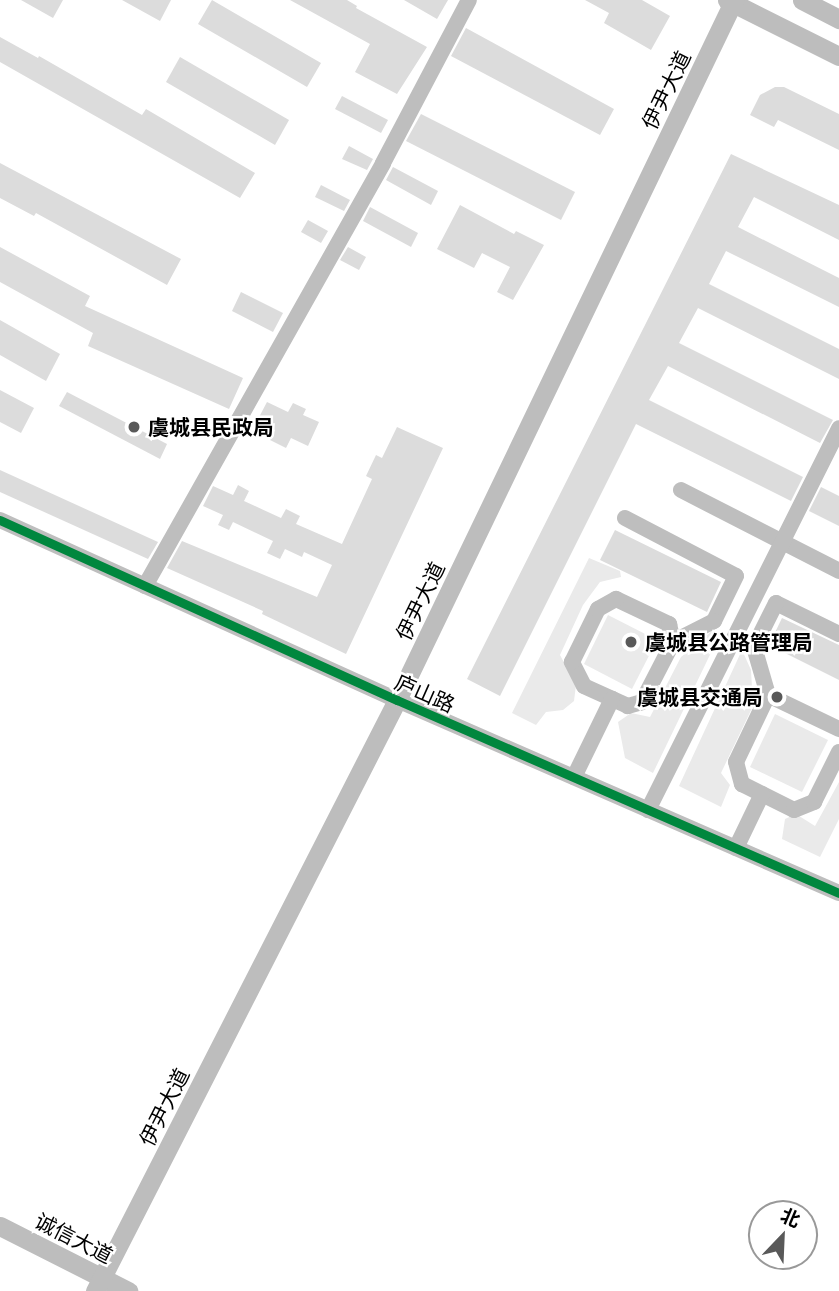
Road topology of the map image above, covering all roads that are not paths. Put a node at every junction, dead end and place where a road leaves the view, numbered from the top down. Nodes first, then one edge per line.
1 (469, 0) edge
2 (802, 0) edge
3 (731, 1) edge
4 (839, 19) edge
5 (839, 55) edge
6 (839, 428) edge
7 (681, 490) dead end
8 (625, 519) dead end
9 (0, 520) edge
10 (782, 542) junction
11 (839, 571) edge
12 (145, 586) junction
13 (839, 634) edge
14 (673, 642) junction
15 (768, 695) junction
16 (612, 699) junction
17 (397, 700) junction
18 (839, 729) edge
19 (839, 752) edge
20 (574, 777) junction
21 (762, 794) junction
22 (648, 810) junction
23 (736, 848) junction
24 (839, 893) edge
25 (0, 1226) edge
26 (99, 1284) edge
27 (128, 1291) edge

1 - 12 street
2 - 4 main road
3 - 5 main road
3 - 17 main road, 伊尹大道
6 - 10 street
7 - 10 street
8 - 14 street
9 - 12 street, 庐山路
10 - 11 street
10 - 22 street
12 - 17 street, 庐山路
13 - 15 street
14 - 16 street
14 - 16 street
15 - 18 street
15 - 21 street
16 - 20 street
17 - 20 street, 庐山路
17 - 26 main road, 伊尹大道
19 - 21 street
20 - 22 street, 庐山路
21 - 23 street
22 - 23 street, 庐山路
23 - 24 street, 庐山路
25 - 26 main road, 诚信大道
26 - 27 main road, 诚信大道

